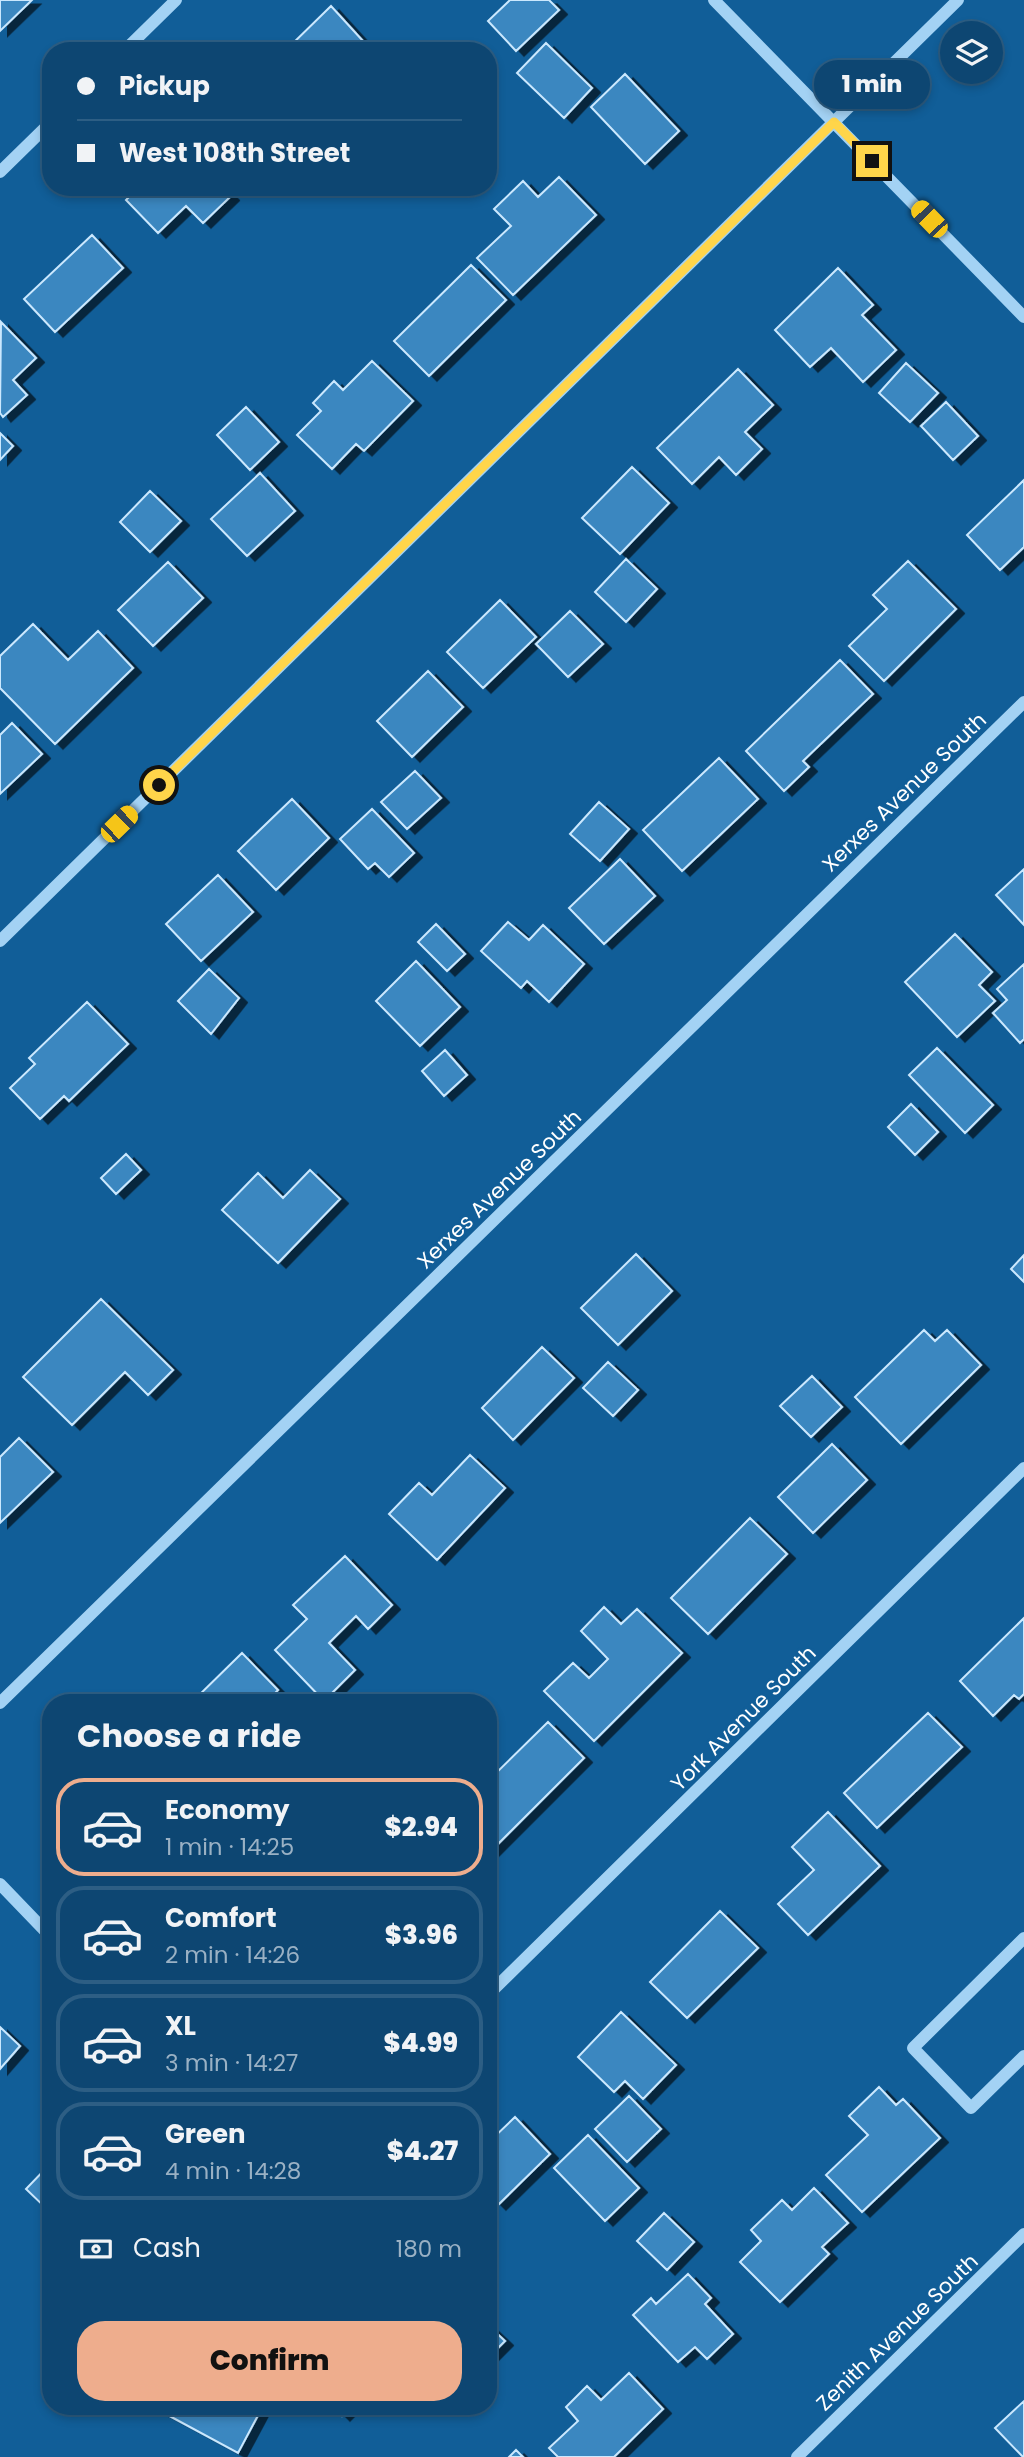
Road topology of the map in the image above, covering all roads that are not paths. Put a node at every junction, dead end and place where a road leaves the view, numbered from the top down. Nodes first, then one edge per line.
1 (176, 0) edge
2 (714, 0) edge
3 (958, 0) edge
4 (133, 42) edge
5 (834, 122) junction
6 (42, 131) edge
7 (0, 172) edge
8 (1024, 317) edge
9 (1024, 702) edge
10 (0, 941) edge
11 (1024, 1468) edge
12 (0, 1703) edge
13 (0, 1884) edge
14 (42, 1928) edge
15 (1024, 1938) edge
16 (497, 1986) edge
17 (1024, 2056) edge
18 (1024, 2234) edge
19 (797, 2457) edge

1 - 4 street
2 - 5 street
3 - 5 street
5 - 8 street
5 - 10 street
6 - 7 street
9 - 12 street, Xerxes Avenue South
11 - 16 street, York Avenue South
13 - 14 street
15 - 17 street
18 - 19 street, Zenith Avenue South

